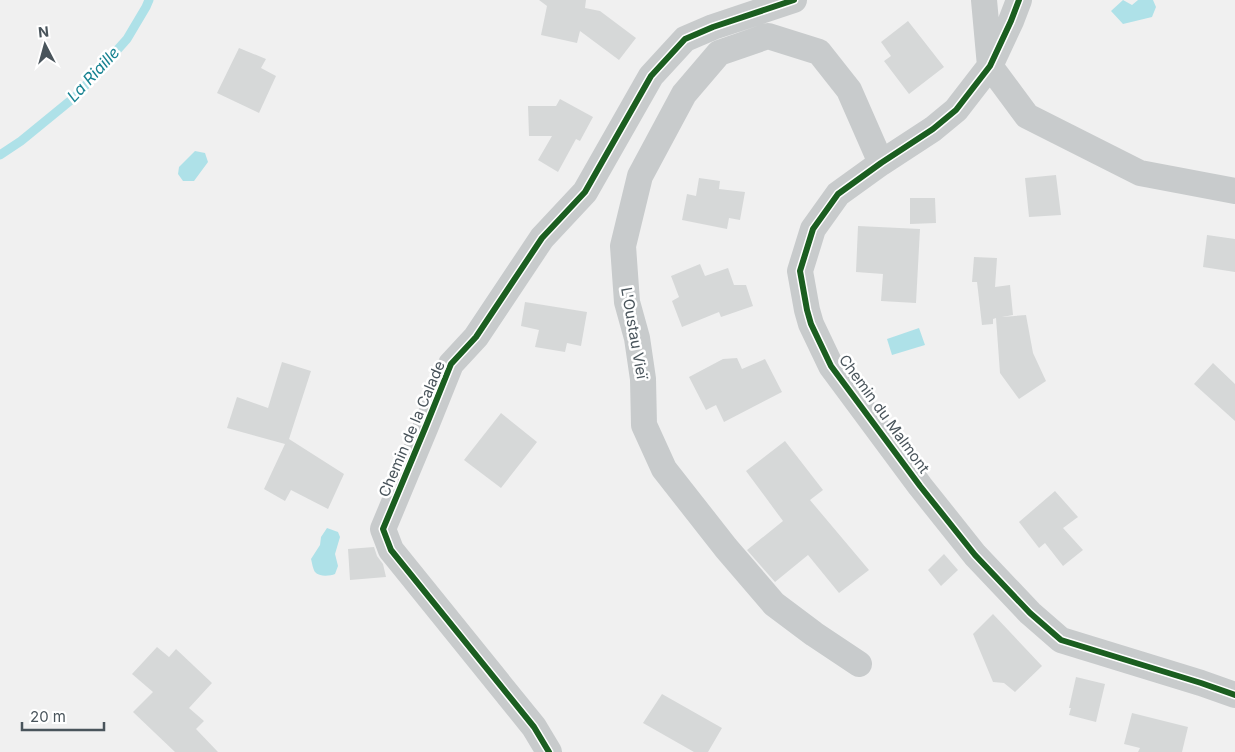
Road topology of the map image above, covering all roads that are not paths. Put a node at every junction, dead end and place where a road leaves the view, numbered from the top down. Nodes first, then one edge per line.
1 (794, 0) edge
2 (984, 0) edge
3 (1020, 0) edge
4 (990, 66) junction
5 (881, 163) junction
6 (1235, 191) edge
7 (859, 664) dead end
8 (1235, 695) edge
9 (550, 752) edge

1 - 9 street, Chemin de la Calade
2 - 4 street
3 - 4 street, Chemin du Malmont
4 - 5 street, Chemin du Malmont
4 - 6 street
5 - 7 street, L'Oustau Vieï
5 - 8 street, Chemin du Malmont

